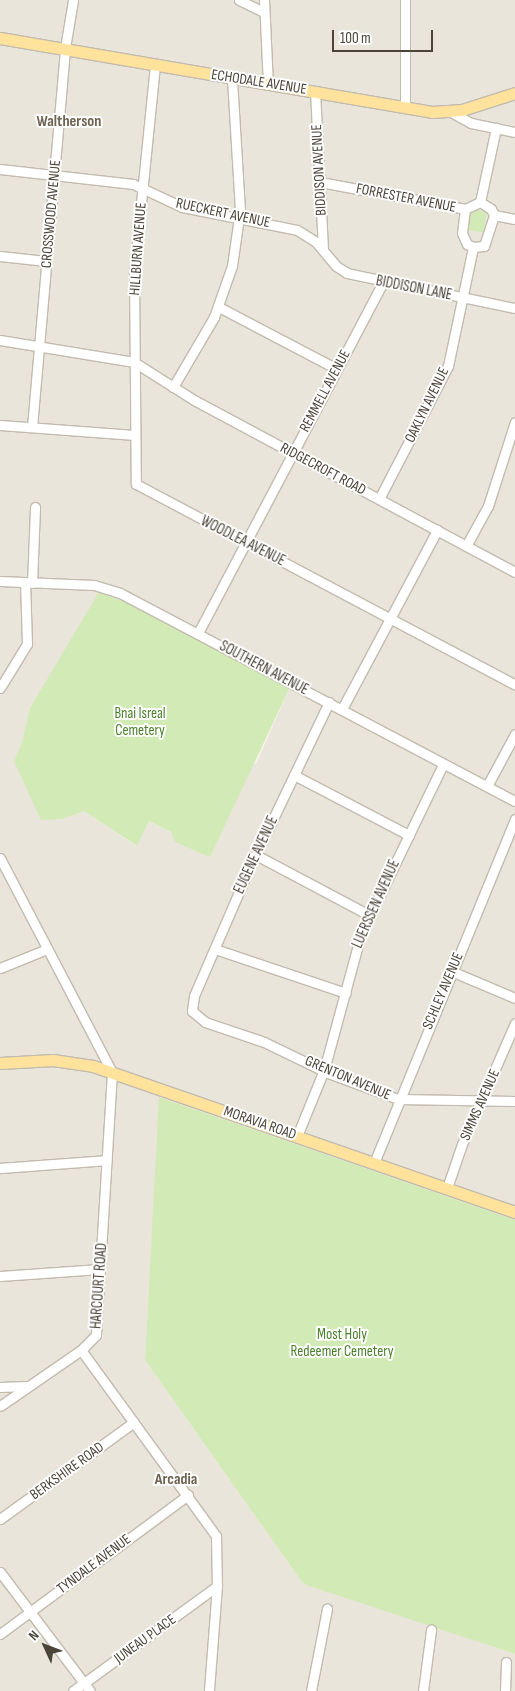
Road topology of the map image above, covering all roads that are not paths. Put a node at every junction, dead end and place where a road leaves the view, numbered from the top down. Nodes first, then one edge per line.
1 (72, 0) edge
2 (239, 0) edge
3 (264, 0) edge
4 (405, 0) edge
5 (264, 12) junction
6 (0, 38) edge
7 (65, 48) junction
8 (155, 65) junction
9 (232, 78) junction
10 (268, 84) junction
11 (315, 91) junction
12 (515, 92) edge
13 (405, 108) junction
14 (451, 112) junction
15 (496, 128) junction
16 (515, 132) edge
17 (0, 169) edge
18 (54, 174) junction
19 (320, 182) junction
20 (142, 188) junction
21 (480, 202) junction
22 (465, 209) junction
23 (494, 215) junction
24 (239, 218) junction
25 (515, 219) edge
26 (474, 247) junction
27 (324, 249) junction
28 (0, 256) edge
29 (46, 261) junction
30 (383, 282) junction
31 (462, 297) junction
32 (219, 307) junction
33 (515, 308) edge
34 (0, 340) edge
35 (39, 346) junction
36 (134, 362) junction
37 (337, 369) junction
38 (173, 387) junction
39 (515, 422) edge
40 (0, 425) edge
41 (32, 428) junction
42 (135, 435) junction
43 (293, 453) junction
44 (379, 499) junction
45 (35, 508) dead end
46 (437, 530) junction
47 (246, 542) junction
48 (466, 546) junction
49 (515, 572) edge
50 (0, 581) edge
51 (29, 582) junction
52 (391, 618) junction
53 (198, 633) junction
54 (515, 685) edge
55 (0, 688) edge
56 (329, 702) junction
57 (342, 710) junction
58 (515, 734) edge
59 (443, 764) junction
60 (294, 775) junction
61 (487, 786) junction
62 (515, 801) edge
63 (515, 819) edge
64 (408, 835) junction
65 (256, 855) junction
66 (0, 858) edge
67 (369, 915) junction
68 (215, 948) junction
69 (47, 949) junction
70 (0, 968) edge
71 (451, 971) junction
72 (346, 993) junction
73 (515, 998) edge
74 (192, 1011) joint
75 (515, 1023) edge
76 (0, 1062) edge
77 (324, 1070) junction
78 (112, 1072) junction
79 (398, 1099) junction
80 (483, 1101) junction
81 (515, 1101) edge
82 (297, 1136) junction
83 (107, 1160) junction
84 (374, 1163) junction
85 (0, 1168) edge
86 (447, 1188) junction
87 (515, 1212) edge
88 (100, 1269) junction
89 (0, 1276) edge
90 (81, 1350) junction
91 (26, 1386) junction
92 (0, 1388) edge
93 (0, 1406) edge
94 (134, 1422) junction
95 (188, 1495) junction
96 (0, 1519) edge
97 (0, 1572) edge
98 (217, 1586) junction
99 (327, 1609) dead end
100 (30, 1612) junction
101 (431, 1630) dead end
102 (0, 1634) edge
103 (506, 1662) dead end
104 (87, 1687) edge
105 (73, 1691) edge
106 (209, 1691) edge
107 (311, 1691) edge
108 (423, 1691) edge
109 (506, 1691) edge

1 - 7 street, CROSSWOOD AVENUE
2 - 5 street
3 - 5 street
4 - 13 street
5 - 10 street
6 - 7 main road, ECHODALE AVENUE
7 - 8 main road, ECHODALE AVENUE
7 - 18 street, CROSSWOOD AVENUE
8 - 9 main road, ECHODALE AVENUE
8 - 20 street, HILLBURN AVENUE
9 - 10 main road, ECHODALE AVENUE
9 - 24 street
10 - 11 main road, ECHODALE AVENUE
11 - 13 main road, ECHODALE AVENUE
11 - 19 street, BIDDISON AVENUE
12 - 14 main road
13 - 14 main road, ECHODALE AVENUE
14 - 15 street, ECHODALE AVENUE
15 - 16 street, ECHODALE AVENUE
15 - 21 street
17 - 18 street, RUECKERT AVENUE
18 - 20 street, RUECKERT AVENUE
18 - 29 street, CROSSWOOD AVENUE
19 - 22 street, FORRESTER AVENUE
19 - 27 street, BIDDISON AVENUE
20 - 24 street, RUECKERT AVENUE
20 - 36 street, HILLBURN AVENUE
21 - 22 street, FORRESTER AVENUE
21 - 23 street
22 - 26 street
23 - 25 street
23 - 26 street
24 - 27 street, RUECKERT AVENUE
24 - 32 street
26 - 31 street, OAKLYN AVENUE
27 - 30 street, BIDDISON LANE
28 - 29 street
29 - 35 street, CROSSWOOD AVENUE
30 - 31 street, BIDDISON LANE
30 - 37 street, REMMELL AVENUE
31 - 33 street, BIDDISON LANE
31 - 44 street, OAKLYN AVENUE
32 - 37 street
32 - 38 street
34 - 35 street
35 - 36 street
35 - 41 street, CROSSWOOD AVENUE
36 - 38 street, RIDGECROFT ROAD
36 - 42 street, HILLBURN AVENUE
37 - 43 street, REMMELL AVENUE
38 - 43 street, RIDGECROFT ROAD
39 - 48 street
40 - 41 street
41 - 42 street
42 - 47 street, WOODLEA AVENUE
43 - 44 street, RIDGECROFT ROAD
43 - 47 street, REMMELL AVENUE
44 - 46 street, RIDGECROFT ROAD
45 - 51 street
46 - 48 street, RIDGECROFT ROAD
46 - 52 street
47 - 52 street, WOODLEA AVENUE
47 - 53 street, REMMELL AVENUE
48 - 49 street, RIDGECROFT ROAD
50 - 51 street, SOUTHERN AVENUE
51 - 53 street, SOUTHERN AVENUE
51 - 55 street
52 - 54 street, WOODLEA AVENUE
52 - 57 street
53 - 56 street, SOUTHERN AVENUE
56 - 57 street, SOUTHERN AVENUE
56 - 60 street, EUGENE AVENUE
57 - 59 street, SOUTHERN AVENUE
58 - 61 street
59 - 61 street, SOUTHERN AVENUE
59 - 64 street, LUERSSEN AVENUE
60 - 64 street
60 - 65 street, EUGENE AVENUE
61 - 62 street, SOUTHERN AVENUE
63 - 71 street, SCHLEY AVENUE
64 - 67 street, LUERSSEN AVENUE
65 - 67 street
65 - 68 street, EUGENE AVENUE
66 - 69 street
67 - 72 street, LUERSSEN AVENUE
68 - 72 street
68 - 74 street, EUGENE AVENUE
69 - 70 street
69 - 78 street
71 - 73 street
71 - 79 street, SCHLEY AVENUE
72 - 77 street, LUERSSEN AVENUE
74 - 77 street, GRENTON AVENUE
75 - 80 street, SIMMS AVENUE
76 - 78 main road, MORAVIA ROAD
77 - 79 street, GRENTON AVENUE
77 - 82 street, LUERSSEN AVENUE
78 - 82 main road, MORAVIA ROAD
78 - 83 street, HARCOURT ROAD
79 - 80 street, GRENTON AVENUE
79 - 84 street, SCHLEY AVENUE
80 - 81 street, GRENTON AVENUE
80 - 86 street, SIMMS AVENUE
82 - 84 main road, MORAVIA ROAD
83 - 85 street
83 - 88 street, HARCOURT ROAD
84 - 86 main road, MORAVIA ROAD
86 - 87 main road, MORAVIA ROAD
88 - 89 street
88 - 90 street, HARCOURT ROAD
90 - 91 street
90 - 94 street, HARCOURT ROAD
91 - 92 street
91 - 93 street
94 - 95 street, HARCOURT ROAD
94 - 96 street, BERKSHIRE ROAD
95 - 98 street, HARCOURT ROAD
95 - 100 street, TYNDALE AVENUE
97 - 100 street
98 - 104 street, JUNEAU PLACE
98 - 106 street, HARCOURT ROAD
99 - 107 street
100 - 102 street, TYNDALE AVENUE
100 - 104 street
101 - 108 street
103 - 109 street
104 - 105 street, JUNEAU PLACE

